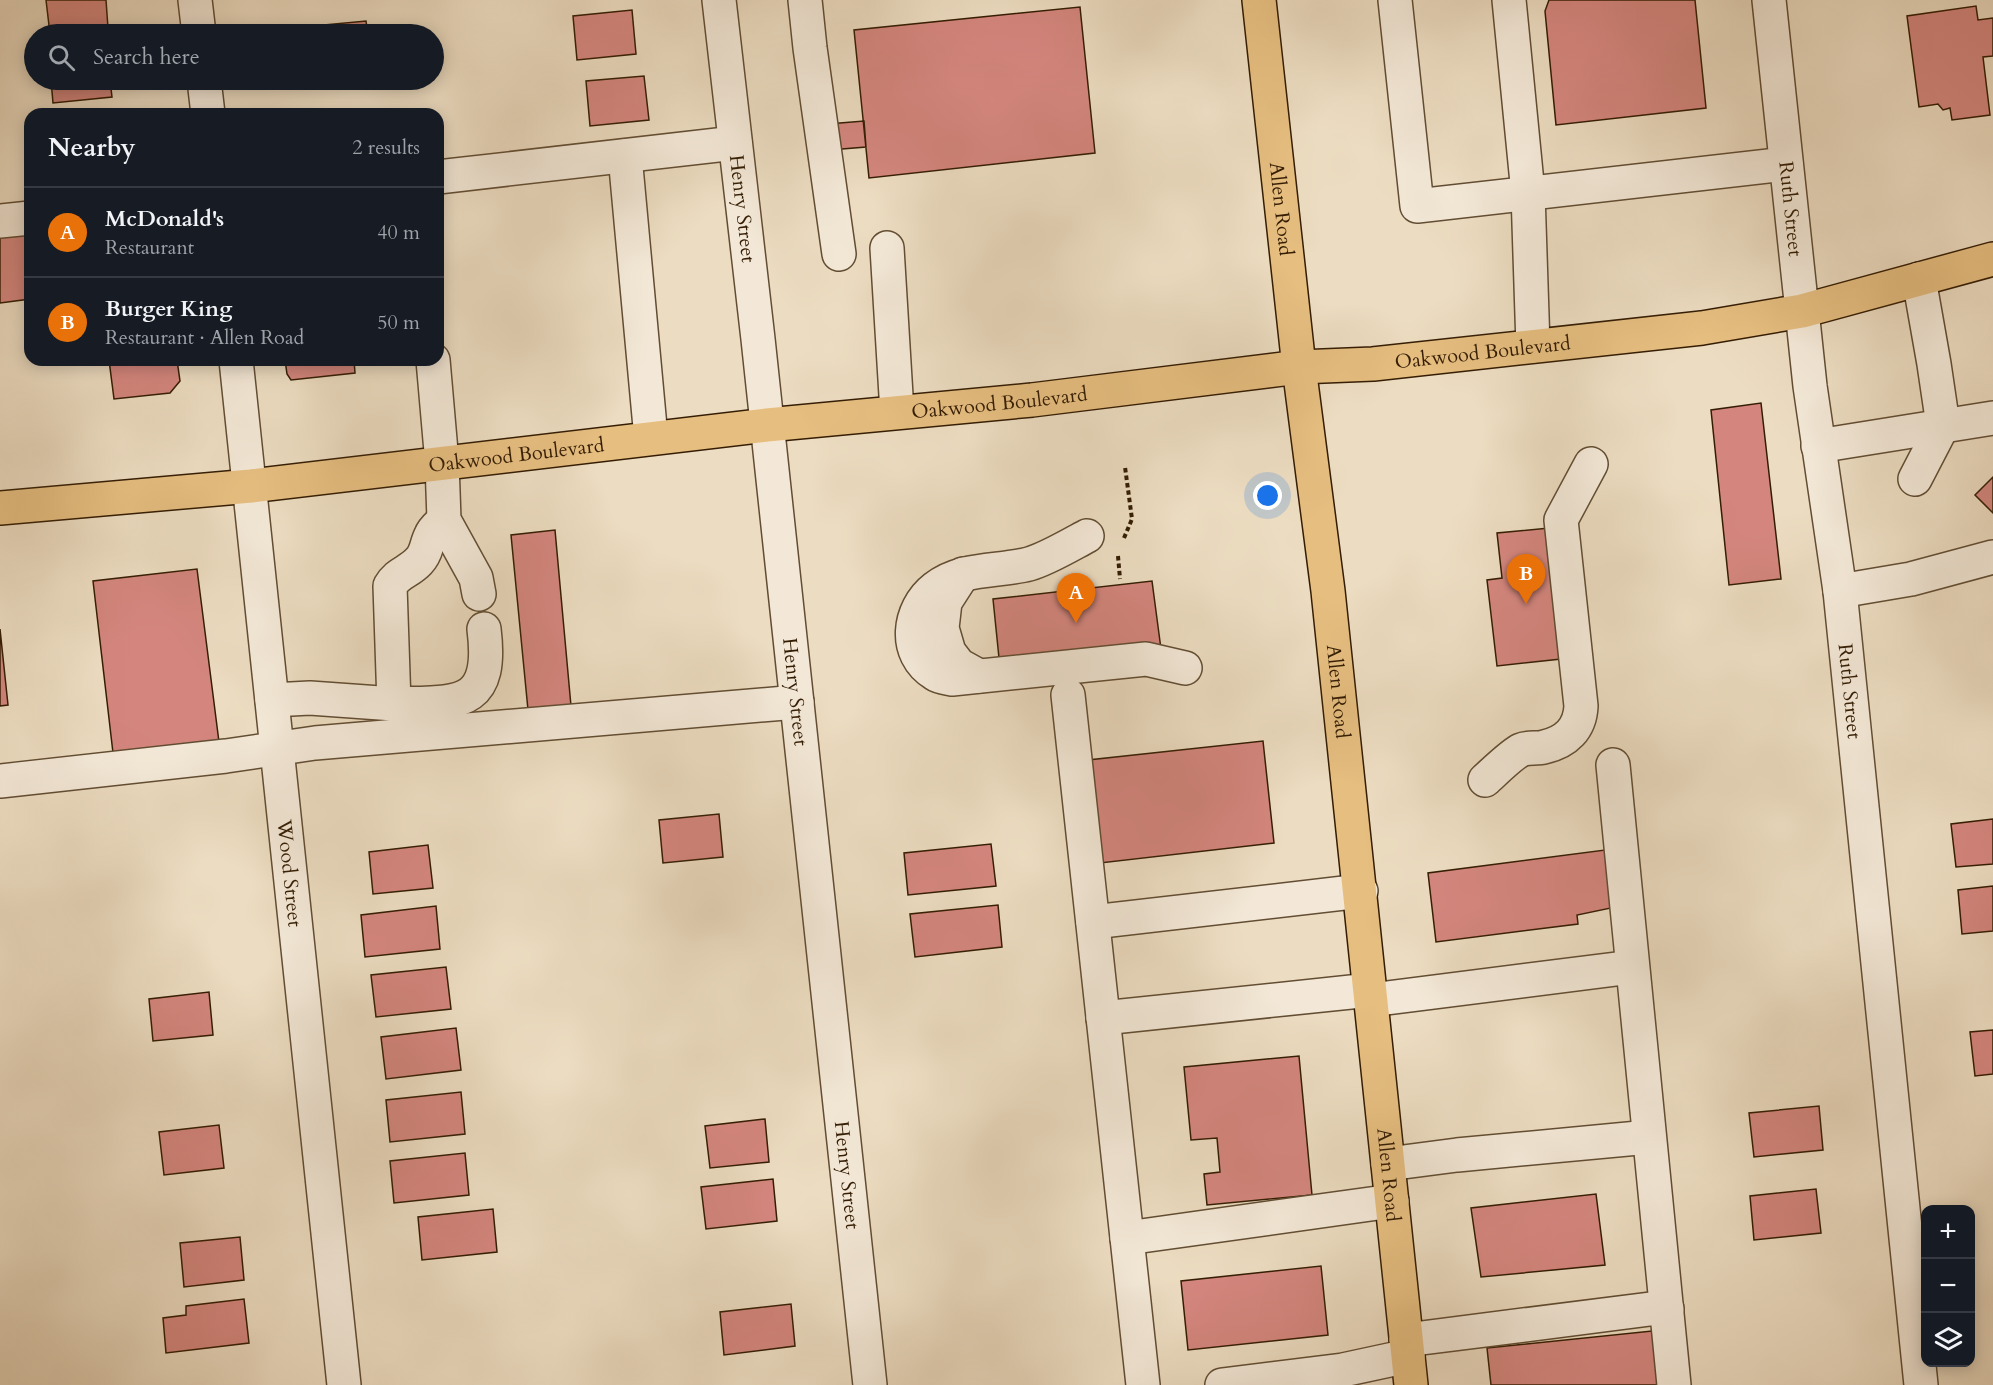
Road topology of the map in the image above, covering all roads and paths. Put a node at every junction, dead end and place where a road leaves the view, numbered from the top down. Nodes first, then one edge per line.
1 (195, 0) edge
2 (720, 0) edge
3 (805, 0) edge
4 (1259, 0) edge
5 (1395, 0) edge
6 (1509, 0) edge
7 (1769, 0) edge
8 (198, 24) edge
9 (205, 90) edge
10 (207, 108) edge
11 (735, 143) junction
12 (625, 156) junction
13 (1786, 164) junction
14 (444, 176) edge
15 (1528, 193) junction
16 (24, 219) edge
17 (0, 221) edge
18 (887, 248) dead end
19 (839, 254) dead end
20 (1993, 260) edge
21 (1919, 279) junction
22 (1802, 311) junction
23 (1533, 346) junction
24 (237, 366) edge
25 (434, 366) edge
26 (1299, 368) junction
27 (897, 412) junction
28 (1993, 418) edge
29 (767, 425) junction
30 (1943, 425) junction
31 (651, 438) junction
32 (1818, 446) junction
33 (442, 463) junction
34 (1591, 464) dead end
35 (1125, 467) dead end
36 (1915, 479) dead end
37 (1127, 484) dead end
38 (250, 486) junction
39 (0, 508) edge
40 (444, 520) junction
41 (1087, 536) dead end
42 (1993, 557) edge
43 (1840, 591) junction
44 (479, 594) dead end
45 (484, 629) dead end
46 (1185, 668) dead end
47 (1068, 695) dead end
48 (272, 700) junction
49 (797, 702) junction
50 (394, 704) junction
51 (277, 748) junction
52 (1613, 765) dead end
53 (1485, 780) dead end
54 (0, 781) edge
55 (1361, 891) junction
56 (1093, 922) junction
57 (1632, 967) junction
58 (1370, 995) junction
59 (1103, 1018) junction
60 (1649, 1137) junction
61 (1388, 1164) junction
62 (1392, 1201) junction
63 (1127, 1238) junction
64 (1667, 1309) junction
65 (1408, 1360) edge
66 (344, 1385) edge
67 (870, 1385) edge
68 (1143, 1385) edge
69 (1222, 1385) edge
70 (1674, 1385) edge
71 (1921, 1385) edge

1 - 8 street
2 - 11 street, Henry Street
3 - 19 street
4 - 26 main road, Allen Road
5 - 15 street
6 - 15 street
7 - 13 street, Ruth Street
9 - 10 street
11 - 12 street
11 - 29 street, Henry Street
12 - 14 street
12 - 31 street
13 - 15 street
13 - 22 street, Ruth Street
15 - 23 street
16 - 17 street
18 - 27 street
20 - 21 main road, Oakwood Boulevard
21 - 22 main road, Oakwood Boulevard
21 - 30 street
22 - 23 main road, Oakwood Boulevard
22 - 32 street, Ruth Street
23 - 26 main road, Oakwood Boulevard
24 - 38 street, Wood Street
25 - 33 street
26 - 27 main road, Oakwood Boulevard
26 - 55 main road, Allen Road
27 - 29 main road, Oakwood Boulevard
28 - 30 street
29 - 31 main road, Oakwood Boulevard
29 - 49 street, Henry Street
30 - 32 street
30 - 36 street
31 - 33 main road, Oakwood Boulevard
32 - 43 street, Ruth Street
33 - 38 main road, Oakwood Boulevard
33 - 40 street
34 - 53 street
35 - 37 path
38 - 39 main road, Oakwood Boulevard
38 - 48 street, Wood Street
40 - 44 street
40 - 50 street
41 - 46 street
42 - 43 street
43 - 71 street, Ruth Street
45 - 50 street
47 - 56 street
48 - 50 street
48 - 51 street, Wood Street
49 - 51 street
49 - 67 street, Henry Street
51 - 54 street
51 - 66 street, Wood Street
52 - 57 street
55 - 56 street
55 - 58 main road, Allen Road
56 - 59 street
57 - 58 street
57 - 60 street
58 - 59 street
58 - 61 main road, Allen Road
59 - 63 street
60 - 61 street
60 - 64 street
61 - 62 main road, Allen Road
62 - 63 street
62 - 65 main road, Allen Road
63 - 68 street
64 - 65 street
64 - 70 street
65 - 69 street

